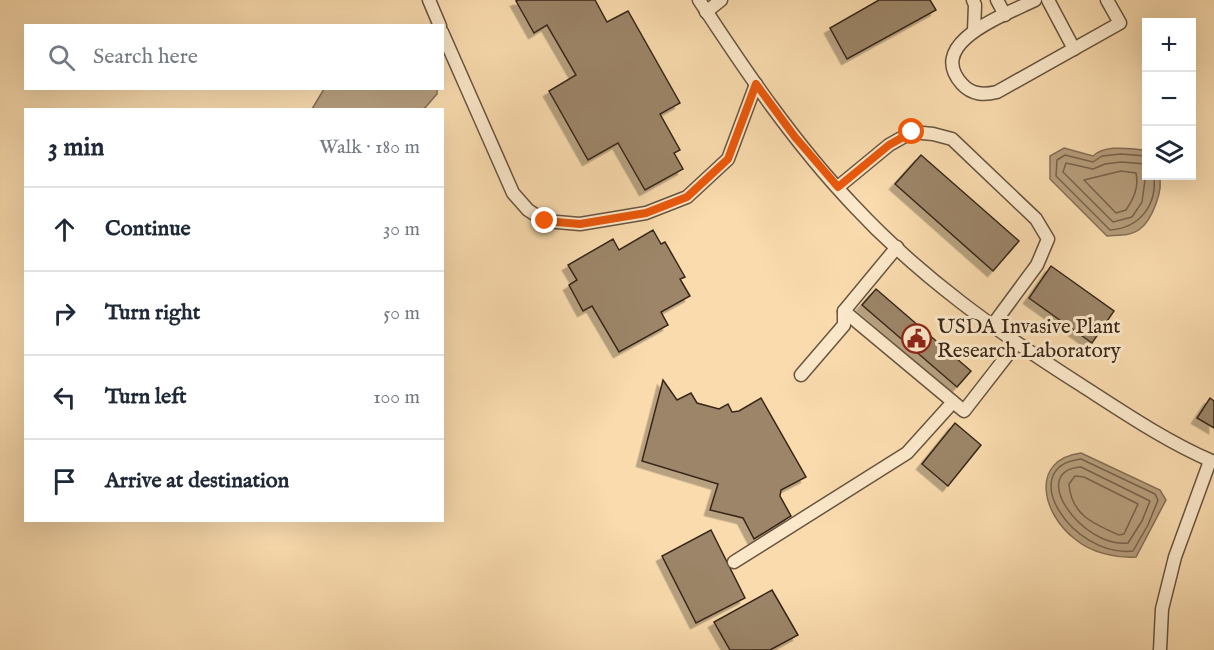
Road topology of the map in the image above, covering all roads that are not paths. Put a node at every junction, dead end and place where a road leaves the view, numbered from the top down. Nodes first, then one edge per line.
1 (429, 0) edge
2 (699, 0) edge
3 (721, 0) edge
4 (973, 0) edge
5 (997, 0) edge
6 (1035, 0) edge
7 (1048, 0) edge
8 (1107, 0) edge
9 (706, 12) junction
10 (1005, 15) junction
11 (439, 24) edge
12 (974, 31) junction
13 (444, 37) edge
14 (1074, 49) junction
15 (756, 84) junction
16 (838, 187) junction
17 (897, 247) junction
18 (844, 311) junction
19 (992, 326) junction
20 (1016, 344) junction
21 (801, 375) dead end
22 (953, 402) junction
23 (1212, 461) edge
24 (734, 562) dead end
25 (1160, 650) edge

1 - 11 lane
2 - 9 lane
3 - 9 lane
4 - 12 lane
5 - 10 lane
6 - 10 lane
7 - 14 lane
8 - 14 lane
9 - 15 lane
10 - 12 lane
12 - 14 lane
13 - 15 lane
15 - 16 lane
16 - 17 lane
16 - 19 lane
17 - 18 lane
17 - 19 lane
18 - 21 lane
18 - 22 lane
19 - 20 lane
20 - 22 lane
20 - 23 lane
22 - 24 lane
23 - 25 lane

